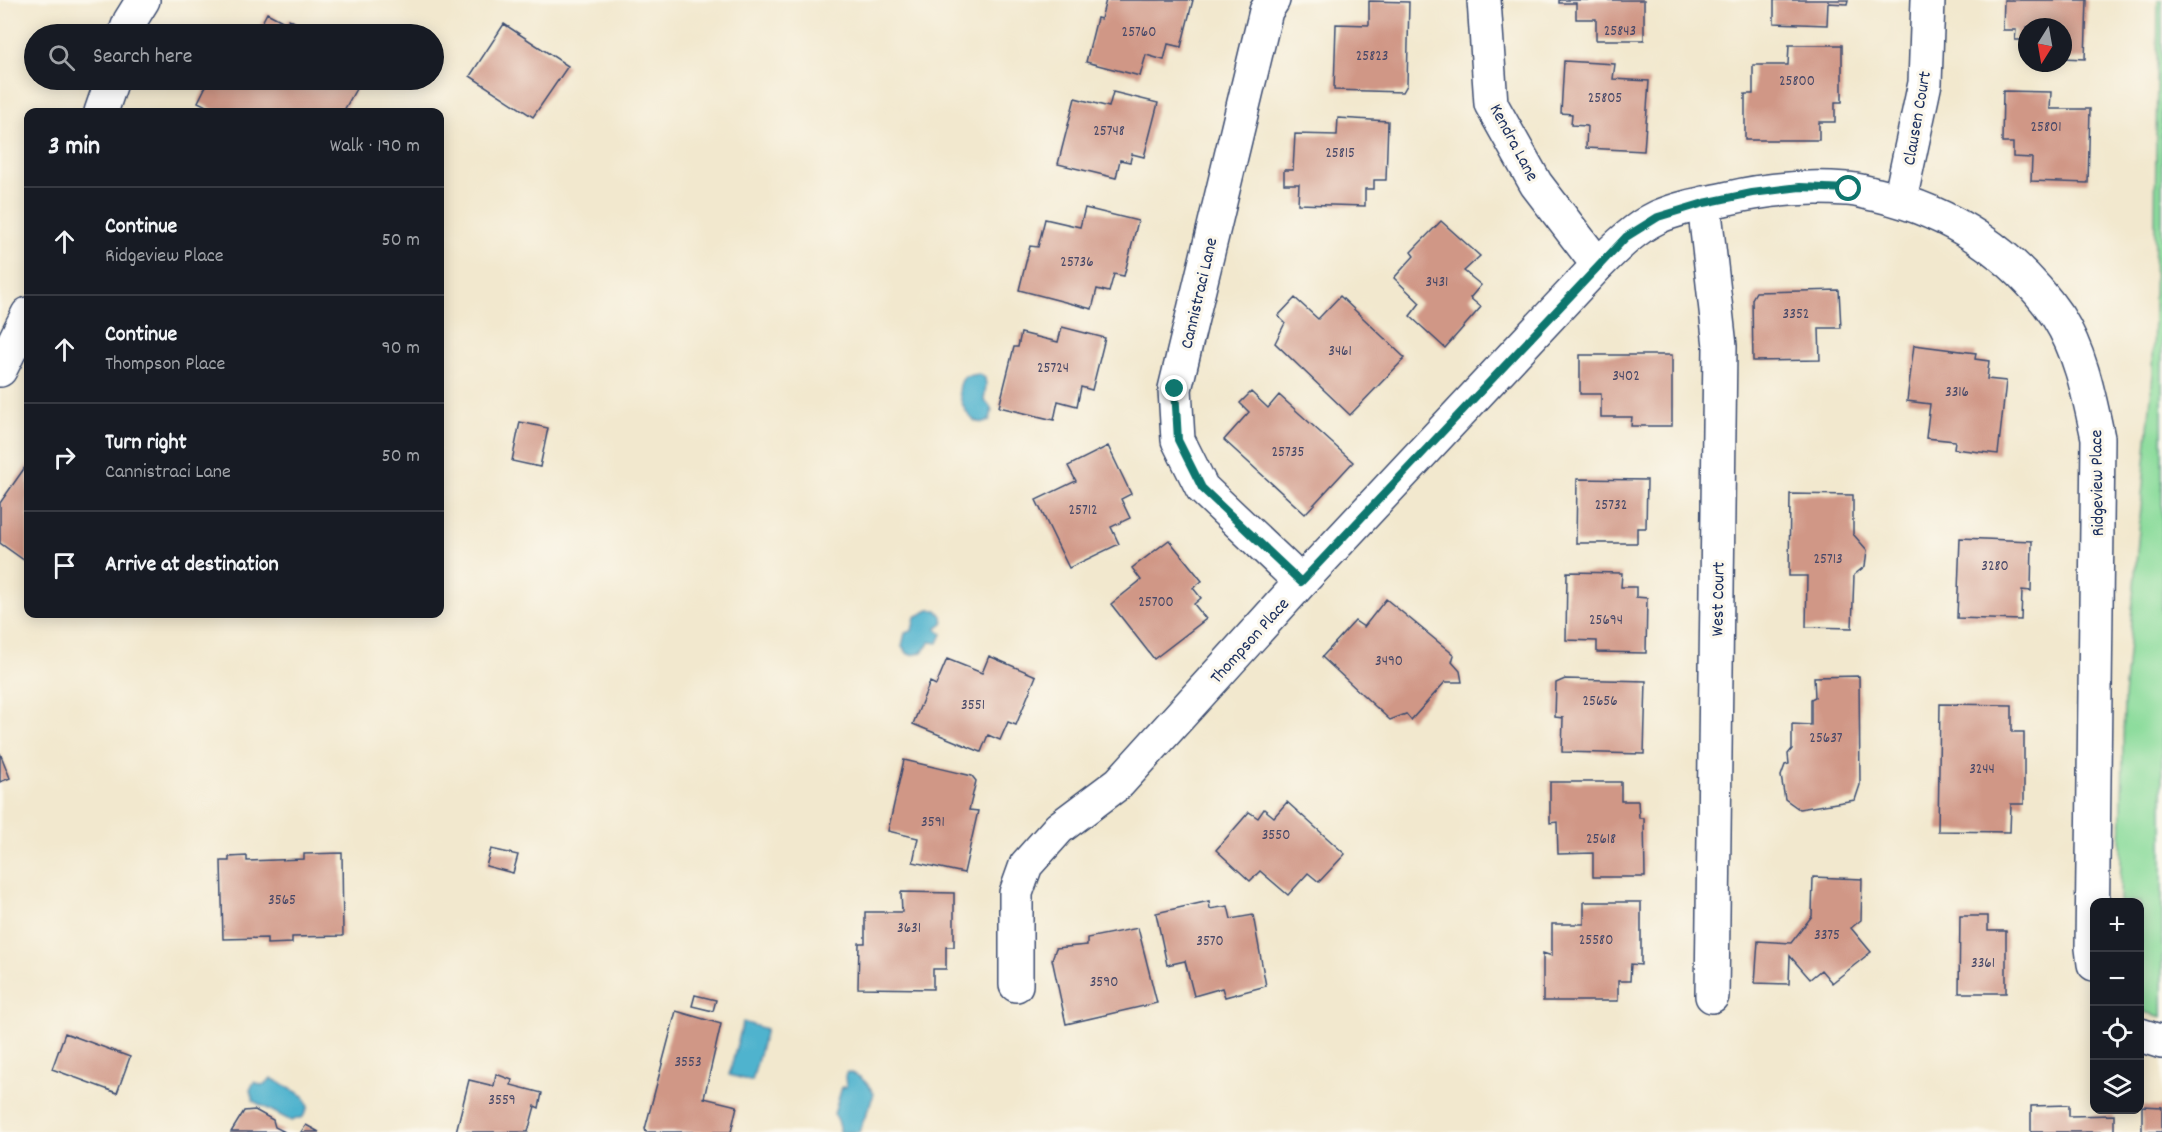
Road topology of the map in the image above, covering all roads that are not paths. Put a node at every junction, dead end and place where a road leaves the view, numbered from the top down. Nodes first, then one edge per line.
1 (143, 0) edge
2 (1273, 0) edge
3 (1484, 0) edge
4 (1928, 0) edge
5 (129, 24) edge
6 (108, 90) edge
7 (102, 108) edge
8 (1900, 200) junction
9 (1704, 203) junction
10 (1598, 265) junction
11 (24, 322) edge
12 (0, 370) edge
13 (1301, 582) junction
14 (2092, 952) edge
15 (1016, 985) dead end
16 (1712, 996) dead end
17 (2144, 1037) edge
18 (2162, 1042) edge

1 - 5 street
2 - 13 street, Cannistraci Lane
3 - 10 street, Kendra Lane
4 - 8 street, Clausen Court
6 - 7 street
8 - 9 street, Ridgeview Place
8 - 14 street, Ridgeview Place
9 - 10 street, Ridgeview Place
9 - 16 street, West Court
10 - 13 street, Thompson Place
11 - 12 street
13 - 15 street, Thompson Place
17 - 18 street

